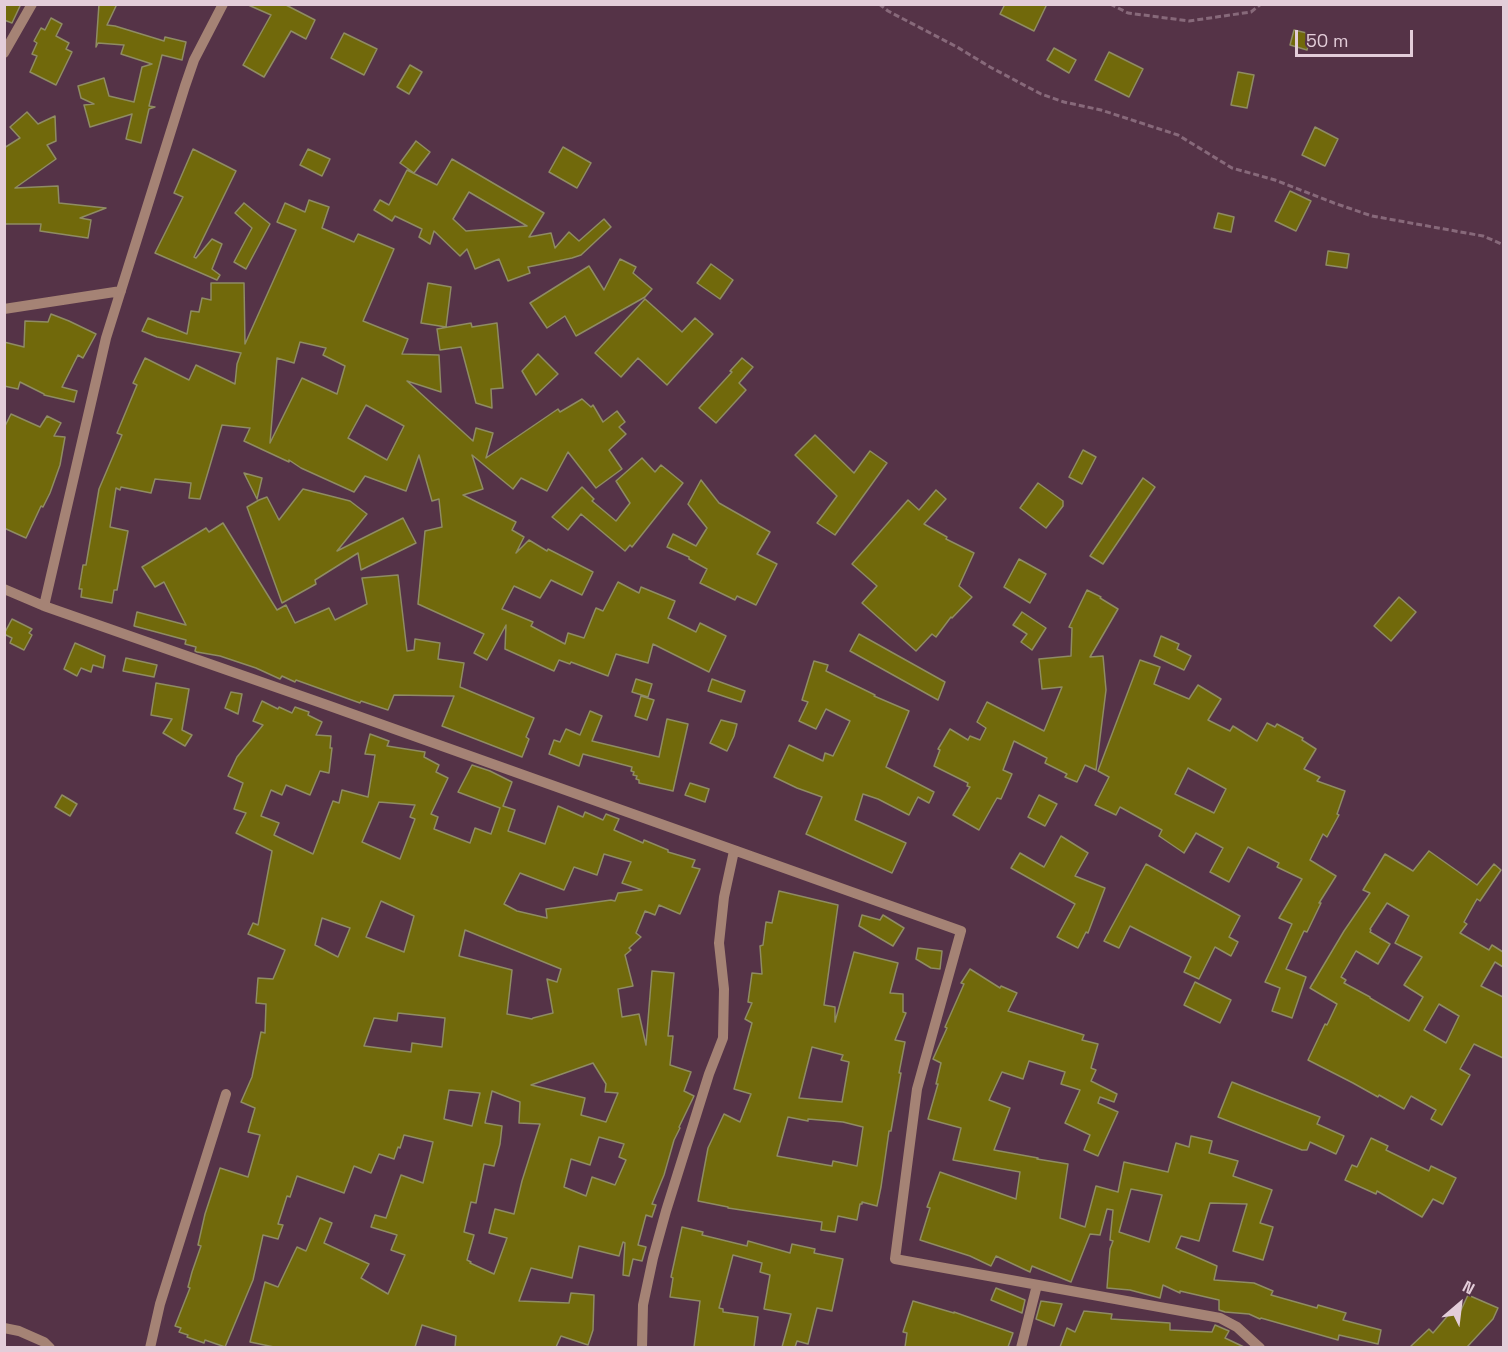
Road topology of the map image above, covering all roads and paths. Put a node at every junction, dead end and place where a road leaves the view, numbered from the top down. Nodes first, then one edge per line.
1 (32, 4) edge
2 (223, 4) edge
3 (879, 4) edge
4 (1110, 4) edge
5 (1261, 4) edge
6 (4, 53) edge
7 (1503, 245) edge
8 (120, 291) junction
9 (4, 309) edge
10 (4, 589) edge
11 (44, 606) junction
12 (734, 851) junction
13 (226, 1094) dead end
14 (1037, 1285) junction
15 (4, 1328) edge
16 (50, 1347) edge
17 (150, 1347) edge
18 (642, 1347) edge
19 (1021, 1347) edge
20 (1260, 1347) edge

1 - 6 street
2 - 8 street
3 - 7 path
4 - 5 path
8 - 9 street
8 - 11 street
10 - 11 street
11 - 12 street
12 - 14 street
12 - 18 street
13 - 17 street
14 - 19 street
14 - 20 street
15 - 16 street

